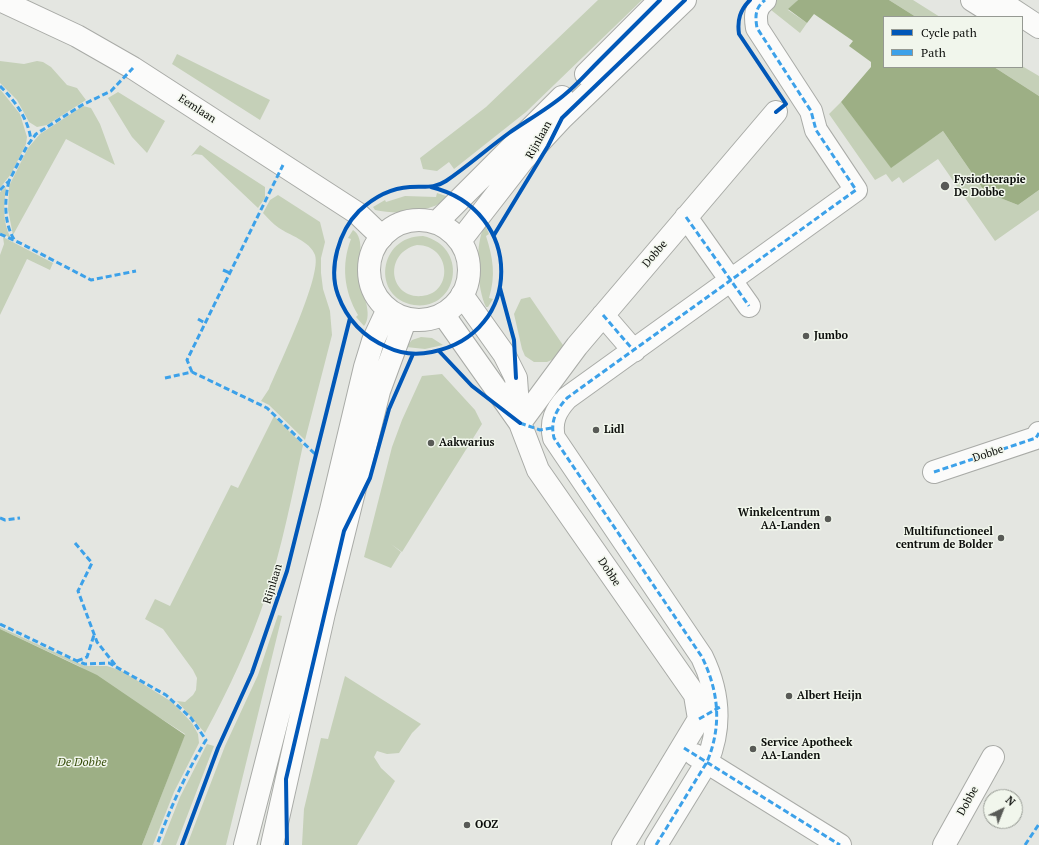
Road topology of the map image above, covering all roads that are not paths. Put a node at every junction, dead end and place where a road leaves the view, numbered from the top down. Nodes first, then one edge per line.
1 (0, 0) edge
2 (660, 0) edge
3 (685, 0) edge
4 (765, 0) edge
5 (972, 0) edge
6 (998, 0) edge
7 (997, 16) edge
8 (1022, 16) edge
9 (1023, 16) edge
10 (1039, 27) edge
11 (1023, 33) edge
12 (1039, 43) edge
13 (776, 112) dead end
14 (686, 217) junction
15 (436, 223) junction
16 (382, 237) junction
17 (460, 241) junction
18 (732, 281) junction
19 (462, 295) junction
20 (749, 306) dead end
21 (397, 314) junction
22 (443, 314) junction
23 (604, 315) junction
24 (634, 351) junction
25 (520, 422) junction
26 (552, 428) junction
27 (1039, 433) edge
28 (934, 472) dead end
29 (712, 711) junction
30 (684, 748) junction
31 (992, 757) dead end
32 (707, 762) junction
33 (245, 845) edge
34 (272, 845) edge
35 (624, 845) edge
36 (656, 845) edge
37 (840, 845) edge
38 (944, 845) edge

1 - 16 street, Eemlaan
2 - 15 street, Rijnlaan
3 - 17 street, Rijnlaan
4 - 18 street
5 - 7 street
6 - 8 street
9 - 10 street
11 - 12 street
13 - 14 street, Dobbe
14 - 18 street
14 - 23 street, Dobbe
15 - 16 street
15 - 17 street
16 - 21 street
17 - 19 street
18 - 20 street
18 - 24 street
19 - 22 street
19 - 25 street, Dobbe
21 - 22 street
21 - 33 street
21 - 34 street
22 - 25 street, Dobbe
23 - 24 street
23 - 25 street, Dobbe
24 - 26 street
25 - 26 street
25 - 29 street, Dobbe
26 - 29 street
27 - 28 street, Dobbe
29 - 30 street
29 - 32 street
30 - 32 street
30 - 35 street
31 - 38 street, Dobbe
32 - 36 street
32 - 37 street

